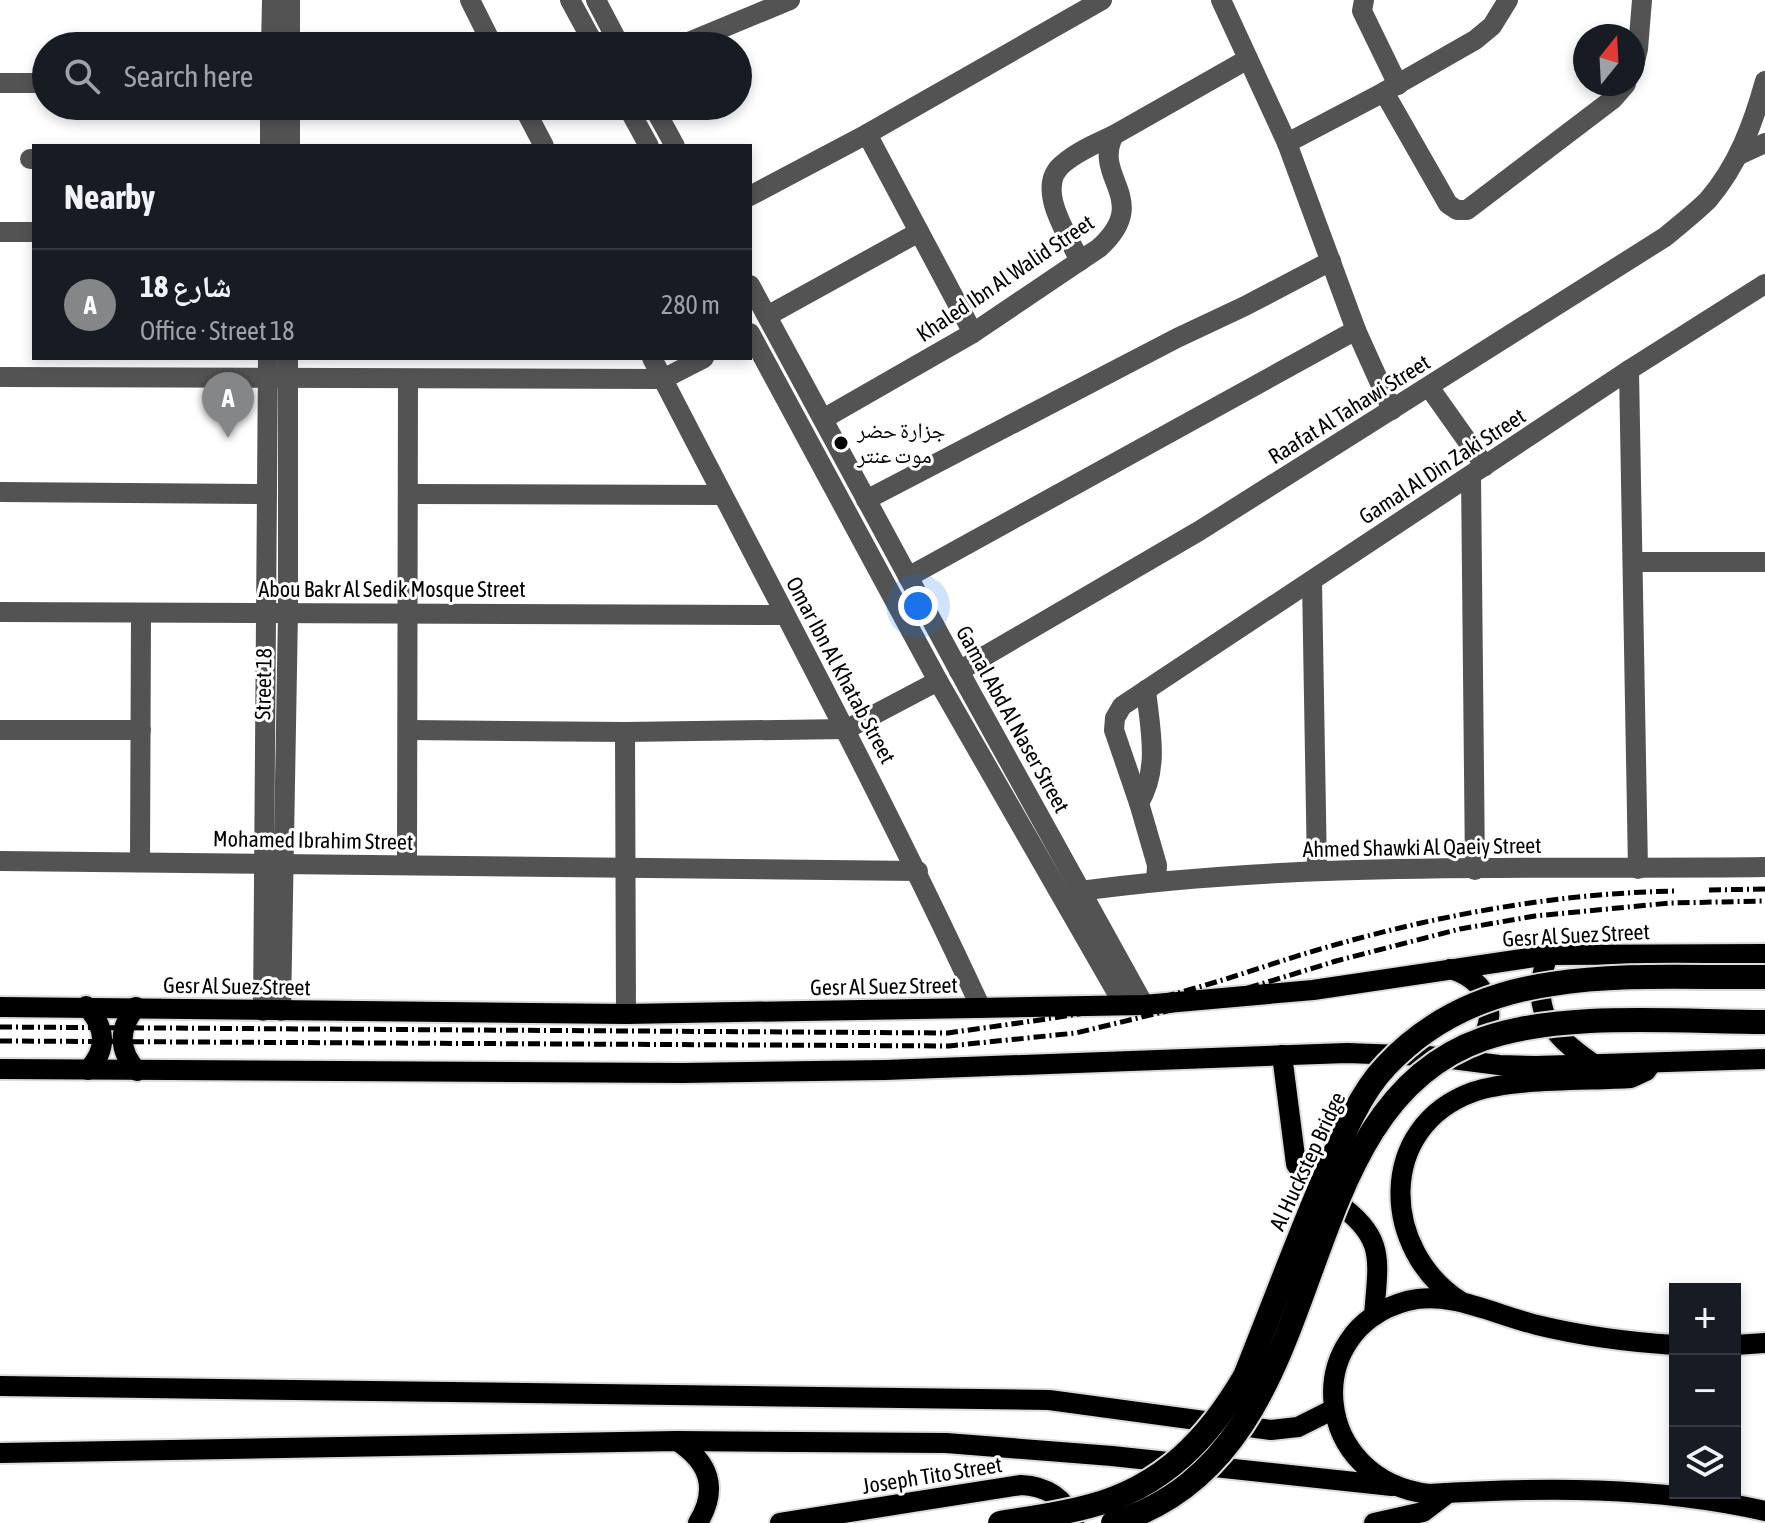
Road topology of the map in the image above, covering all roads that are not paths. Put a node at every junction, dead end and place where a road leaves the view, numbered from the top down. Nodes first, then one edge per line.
1 (272, 0) edge
2 (290, 0) edge
3 (470, 0) edge
4 (570, 0) edge
5 (596, 0) edge
6 (790, 0) edge
7 (1102, 0) edge
8 (1221, 0) edge
9 (1364, 0) edge
10 (1508, 0) edge
11 (1642, 0) edge
12 (1640, 24) edge
13 (271, 32) edge
14 (290, 32) edge
15 (486, 32) edge
16 (587, 32) edge
17 (613, 32) edge
18 (713, 32) edge
19 (1248, 59) junction
20 (1765, 81) edge
21 (0, 83) edge
22 (32, 83) edge
23 (1391, 88) junction
24 (1616, 96) edge
25 (270, 120) edge
26 (290, 120) edge
27 (530, 120) edge
28 (635, 120) edge
29 (661, 120) edge
30 (867, 134) junction
31 (1114, 135) junction
32 (1287, 143) junction
33 (1765, 143) edge
34 (270, 144) edge
35 (290, 144) edge
36 (543, 144) edge
37 (648, 144) edge
38 (674, 144) edge
39 (1739, 155) junction
40 (752, 195) edge
41 (0, 232) edge
42 (32, 232) edge
43 (919, 232) junction
44 (1080, 261) junction
45 (1331, 261) junction
46 (1765, 284) edge
47 (752, 289) edge
48 (767, 316) junction
49 (1356, 330) junction
50 (973, 333) junction
51 (752, 337) edge
52 (269, 360) edge
53 (287, 360) edge
54 (653, 360) edge
55 (700, 360) edge
56 (1629, 370) junction
57 (0, 377) edge
58 (278, 379) junction
59 (663, 379) junction
60 (408, 380) junction
61 (1429, 387) junction
62 (1392, 410) junction
63 (823, 419) junction
64 (1478, 471) junction
65 (0, 492) edge
66 (267, 494) junction
67 (408, 494) junction
68 (721, 495) junction
69 (866, 500) junction
70 (1633, 562) junction
71 (1765, 562) edge
72 (908, 577) junction
73 (1312, 581) junction
74 (0, 612) edge
75 (266, 612) junction
76 (288, 612) junction
77 (408, 612) junction
78 (141, 613) junction
79 (784, 615) junction
80 (959, 671) junction
81 (938, 681) junction
82 (1146, 690) junction
83 (847, 729) junction
84 (0, 730) edge
85 (141, 730) junction
86 (408, 730) junction
87 (625, 732) junction
88 (1139, 803) junction
89 (0, 861) edge
90 (140, 862) junction
91 (274, 863) junction
92 (407, 865) junction
93 (625, 867) junction
94 (1765, 867) edge
95 (1638, 869) junction
96 (1475, 870) junction
97 (918, 871) junction
98 (1317, 871) junction
99 (1156, 881) junction
100 (1080, 891) junction
101 (1765, 954) edge
102 (1548, 955) junction
103 (1450, 969) junction
104 (1765, 977) edge
105 (1134, 1005) junction
106 (86, 1006) junction
107 (0, 1007) edge
108 (136, 1007) junction
109 (981, 1008) junction
110 (272, 1011) junction
111 (626, 1014) junction
112 (1765, 1022) edge
113 (1282, 1055) junction
114 (1765, 1059) edge
115 (1468, 1061) junction
116 (1592, 1063) junction
117 (1651, 1064) junction
118 (0, 1069) edge
119 (88, 1070) junction
120 (137, 1071) junction
121 (1464, 1303) junction
122 (1374, 1316) junction
123 (1765, 1343) edge
124 (1669, 1344) edge
125 (1741, 1345) edge
126 (0, 1386) edge
127 (1334, 1409) junction
128 (677, 1441) junction
129 (0, 1453) edge
130 (1392, 1486) junction
131 (1448, 1493) junction
132 (1765, 1511) edge
133 (698, 1523) edge
134 (780, 1523) edge
135 (1000, 1523) edge
136 (1074, 1523) edge
137 (1113, 1523) edge
138 (1374, 1523) edge

1 - 13 street
2 - 14 street
3 - 15 street
4 - 16 street
5 - 17 street
6 - 18 street
7 - 30 street
8 - 19 street
9 - 23 street
10 - 23 street
11 - 12 street
19 - 31 street
19 - 32 street
20 - 39 street, Raafat Al Tahawi Street
21 - 22 street
23 - 24 street
23 - 32 street
25 - 34 street
26 - 35 street
27 - 36 street
28 - 37 street
29 - 38 street
30 - 40 street
30 - 43 street
31 - 44 street, Khaled Ibn Al Walid Street
31 - 44 street
32 - 45 street
33 - 39 street, Raafat Al Tahawi Street
39 - 61 street, Raafat Al Tahawi Street
41 - 42 street
43 - 48 street
43 - 50 street
44 - 50 street, Khaled Ibn Al Walid Street
45 - 49 street
45 - 69 street
46 - 56 street, Gamal Al Din Zaki Street
47 - 48 street, Gamal Abd Al Naser Street
48 - 63 street, Gamal Abd Al Naser Street
49 - 62 street
49 - 72 street
50 - 63 street, Khaled Ibn Al Walid Street
51 - 81 street, Gamal Abd Al Naser Street
52 - 58 street, Street 18
53 - 58 street, Street 18
54 - 59 street, Omar Ibn Al Khatab Street
55 - 59 street
56 - 64 street, Gamal Al Din Zaki Street
56 - 70 street
57 - 58 street
58 - 60 street
58 - 66 street, Street 18
58 - 76 street, Street 18
59 - 60 street
59 - 68 street, Omar Ibn Al Khatab Street
60 - 67 street
61 - 62 street, Raafat Al Tahawi Street
61 - 64 street
62 - 80 street, Raafat Al Tahawi Street
63 - 69 street, Gamal Abd Al Naser Street
64 - 73 street, Gamal Al Din Zaki Street
64 - 96 street
65 - 66 street
66 - 75 street, Street 18
67 - 68 street
67 - 77 street
68 - 79 street, Omar Ibn Al Khatab Street
69 - 72 street, Gamal Abd Al Naser Street
70 - 71 street
70 - 95 street
72 - 80 street, Gamal Abd Al Naser Street
73 - 82 street, Gamal Al Din Zaki Street
73 - 98 street
74 - 78 street, Abou Bakr Al Sedik Mosque Street
75 - 76 street, Abou Bakr Al Sedik Mosque Street
75 - 78 street, Abou Bakr Al Sedik Mosque Street
75 - 91 street, Street 18
76 - 77 street, Abou Bakr Al Sedik Mosque Street
76 - 91 street, Street 18
77 - 79 street, Abou Bakr Al Sedik Mosque Street
77 - 86 street
78 - 85 street
79 - 83 street, Omar Ibn Al Khatab Street
80 - 100 street, Gamal Abd Al Naser Street
81 - 83 street
81 - 105 street, Gamal Abd Al Naser Street
82 - 88 street
82 - 88 street, Gamal Al Din Zaki Street
83 - 87 street
83 - 97 street, Omar Ibn Al Khatab Street
84 - 85 street
85 - 90 street
86 - 87 street
86 - 92 street
87 - 93 street
88 - 99 street, Gamal Al Din Zaki Street
89 - 90 street, Mohamed Ibrahim Street
90 - 91 street, Mohamed Ibrahim Street
91 - 92 street, Mohamed Ibrahim Street
91 - 110 street, Street 18
92 - 93 street, Mohamed Ibrahim Street
93 - 97 street, Mohamed Ibrahim Street
93 - 111 street
94 - 95 street, Ahmed Shawki Al Qaeiy Street
95 - 96 street, Ahmed Shawki Al Qaeiy Street
96 - 98 street, Ahmed Shawki Al Qaeiy Street
97 - 109 street, Omar Ibn Al Khatab Street
98 - 99 street, Ahmed Shawki Al Qaeiy Street
99 - 100 street, Ahmed Shawki Al Qaeiy Street
100 - 105 street, Gamal Abd Al Naser Street
101 - 102 main road, Gesr Al Suez Street
102 - 103 main road, Gesr Al Suez Street
102 - 116 main road
103 - 105 main road, Gesr Al Suez Street
103 - 115 main road
104 - 135 highway, Al Huckstep Bridge, bridge
105 - 109 main road, Gesr Al Suez Street
106 - 107 main road, Gesr Al Suez Street
106 - 108 main road, Gesr Al Suez Street
106 - 119 main road
108 - 110 main road, Gesr Al Suez Street
108 - 120 main road
109 - 111 main road, Gesr Al Suez Street
110 - 111 main road, Gesr Al Suez Street
112 - 137 highway, Al Huckstep Bridge, bridge
113 - 115 main road
113 - 120 main road
113 - 122 main road
114 - 117 main road
115 - 116 main road
116 - 117 main road
117 - 121 main road
118 - 119 main road
119 - 120 main road
121 - 122 main road
121 - 124 main road
122 - 127 main road
123 - 125 main road
126 - 127 main road
127 - 130 main road
128 - 129 main road
128 - 130 main road
128 - 133 main road
130 - 131 main road
131 - 132 main road
131 - 138 main road
134 - 136 main road, Joseph Tito Street

